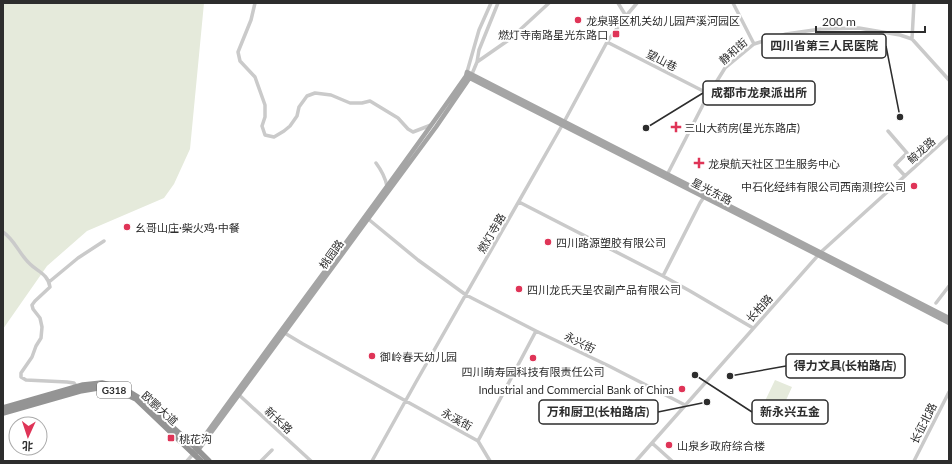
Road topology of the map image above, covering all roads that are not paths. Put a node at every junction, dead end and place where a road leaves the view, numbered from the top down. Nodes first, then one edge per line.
1 (255, 3) edge
2 (492, 3) edge
3 (498, 3) edge
4 (549, 3) edge
5 (618, 3) edge
6 (638, 3) edge
7 (733, 3) edge
8 (914, 3) edge
9 (626, 16) junction
10 (912, 38) junction
11 (607, 42) junction
12 (754, 44) junction
13 (477, 62) junction
14 (469, 75) junction
15 (949, 80) edge
16 (709, 94) junction
17 (563, 123) junction
18 (432, 124) junction
19 (888, 131) dead end
20 (949, 136) edge
21 (376, 163) dead end
22 (667, 176) junction
23 (905, 176) junction
24 (387, 186) junction
25 (704, 197) junction
26 (519, 202) junction
27 (366, 218) junction
28 (3, 232) edge
29 (104, 241) dead end
30 (819, 253) junction
31 (663, 276) junction
32 (49, 282) junction
33 (949, 286) edge
34 (466, 295) junction
35 (936, 303) dead end
36 (949, 318) edge
37 (949, 323) edge
38 (753, 328) junction
39 (536, 330) junction
40 (283, 332) junction
41 (77, 387) junction
42 (949, 392) edge
43 (238, 393) junction
44 (406, 401) junction
45 (685, 405) junction
46 (3, 408) edge
47 (3, 413) edge
48 (478, 441) junction
49 (652, 443) junction
50 (272, 450) dead end
51 (195, 452) junction
52 (187, 461) edge
53 (201, 461) edge
54 (209, 461) edge
55 (261, 461) edge
56 (311, 461) edge
57 (372, 461) edge
58 (490, 461) edge
59 (636, 461) edge
60 (672, 461) edge
61 (914, 461) edge

1 - 18 street
2 - 14 street
3 - 13 street, 桃园路
4 - 13 street
5 - 9 street
6 - 9 street, 燃灯寺路
7 - 12 street
8 - 10 street
9 - 11 street, 燃灯寺路
10 - 12 street, 静和街
10 - 15 street
11 - 16 street, 望山巷
11 - 17 street, 燃灯寺路
12 - 16 street, 静和街
13 - 14 street, 桃园路
14 - 17 main road, 星光东路
14 - 18 main road
14 - 27 main road, 桃园路
16 - 22 street, 静和街
17 - 22 main road, 星光东路
17 - 26 street, 燃灯寺路
18 - 24 main road
19 - 23 street
20 - 23 street, 鲸龙路
21 - 24 street
22 - 25 main road, 星光东路
22 - 30 main road, 星光东路
23 - 30 street, 长柏路
24 - 27 main road
25 - 30 main road, 星光东路
25 - 31 street
26 - 31 street
26 - 34 street, 燃灯寺路
27 - 34 street, 永兴街
27 - 40 main road, 桃园路
28 - 32 street
29 - 32 street
30 - 36 main road, 星光东路
30 - 37 main road, 星光东路
30 - 38 street, 长柏路
31 - 38 street
32 - 41 street
33 - 35 street
34 - 39 street, 永兴街
34 - 44 street, 燃灯寺路
38 - 45 street, 长柏路
39 - 45 street, 永兴街
39 - 48 street
40 - 43 main road, 桃园路
40 - 44 street, 永溪街
41 - 46 highway, G318
41 - 51 highway, G318
42 - 61 street, 长征北路
43 - 51 main road, 桃园路
43 - 56 street, 新长路
44 - 48 street, 永溪街
44 - 57 street, 燃灯寺路
45 - 49 street, 长柏路
47 - 51 highway, 欧鹏大道 / G318
48 - 58 street, 永溪街
49 - 59 street, 长柏路
49 - 60 street
50 - 55 street
51 - 52 street
51 - 53 highway, 欧鹏大道 / G318
51 - 54 highway, 欧鹏大道 / G318

